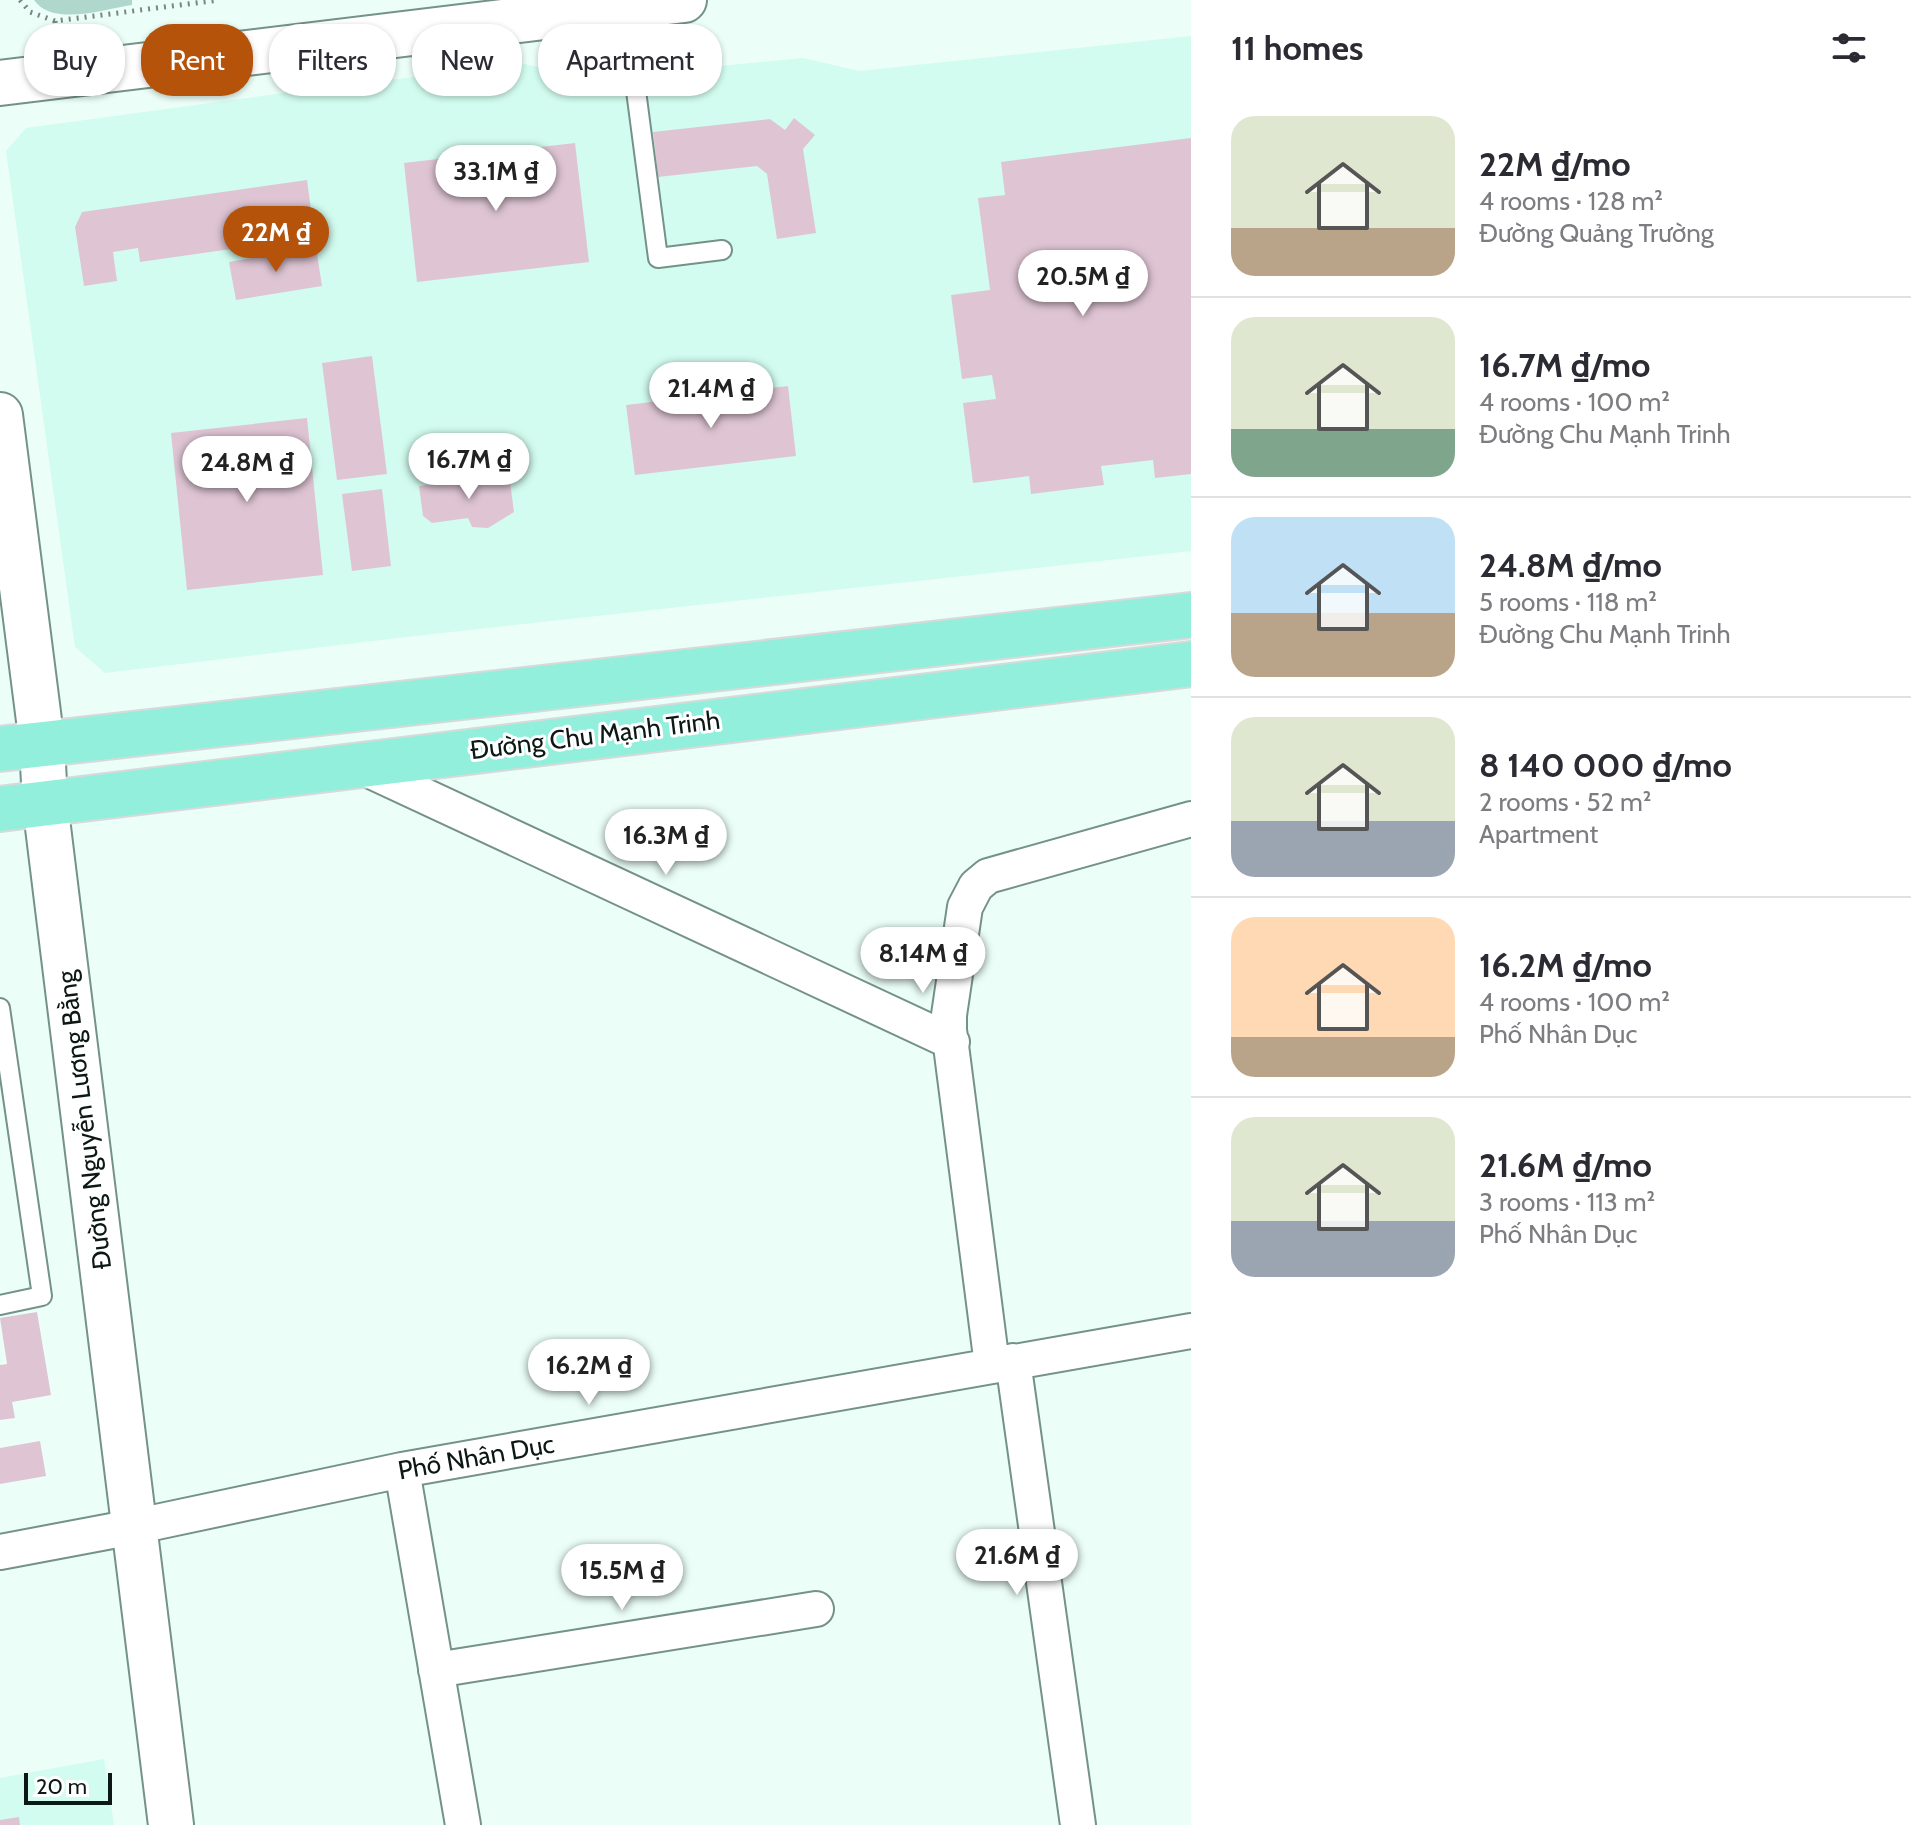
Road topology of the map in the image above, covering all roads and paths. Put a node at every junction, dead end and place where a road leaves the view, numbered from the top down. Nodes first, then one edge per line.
1 (20, 0) edge
2 (219, 0) edge
3 (684, 0) edge
4 (625, 7) junction
5 (541, 8) edge
6 (0, 83) edge
7 (722, 250) dead end
8 (0, 415) edge
9 (1191, 615) edge
10 (1191, 664) edge
11 (42, 744) junction
12 (0, 749) edge
13 (356, 764) junction
14 (45, 803) junction
15 (0, 809) edge
16 (1191, 819) edge
17 (0, 1008) edge
18 (952, 1042) junction
19 (7, 1116) edge
20 (0, 1305) edge
21 (1191, 1331) edge
22 (1003, 1363) junction
23 (402, 1470) junction
24 (133, 1527) junction
25 (0, 1552) edge
26 (816, 1609) dead end
27 (436, 1670) junction
28 (171, 1825) edge
29 (463, 1825) edge
30 (1078, 1825) edge

1 - 2 path
3 - 4 street
4 - 5 street
4 - 7 lane
5 - 6 street
8 - 11 street, Đường Nguyễn Lương Bằng
9 - 11 main road, Đường Chu Mạnh Trinh
10 - 13 main road, Đường Chu Mạnh Trinh
11 - 12 main road, Đường Chu Mạnh Trinh
11 - 14 street, Đường Nguyễn Lương Bằng
13 - 14 main road, Đường Chu Mạnh Trinh
13 - 18 street
14 - 15 main road, Đường Chu Mạnh Trinh
14 - 24 street, Đường Nguyễn Lương Bằng
16 - 18 street
17 - 19 lane
18 - 22 street
19 - 20 lane
21 - 22 street, Phố Nhân Dục
22 - 23 street, Phố Nhân Dục
22 - 30 street
23 - 24 street, Phố Nhân Dục
23 - 27 street
24 - 25 street, Phố Nhân Dục
24 - 28 street, Đường Nguyễn Lương Bằng
26 - 27 street
27 - 29 street

